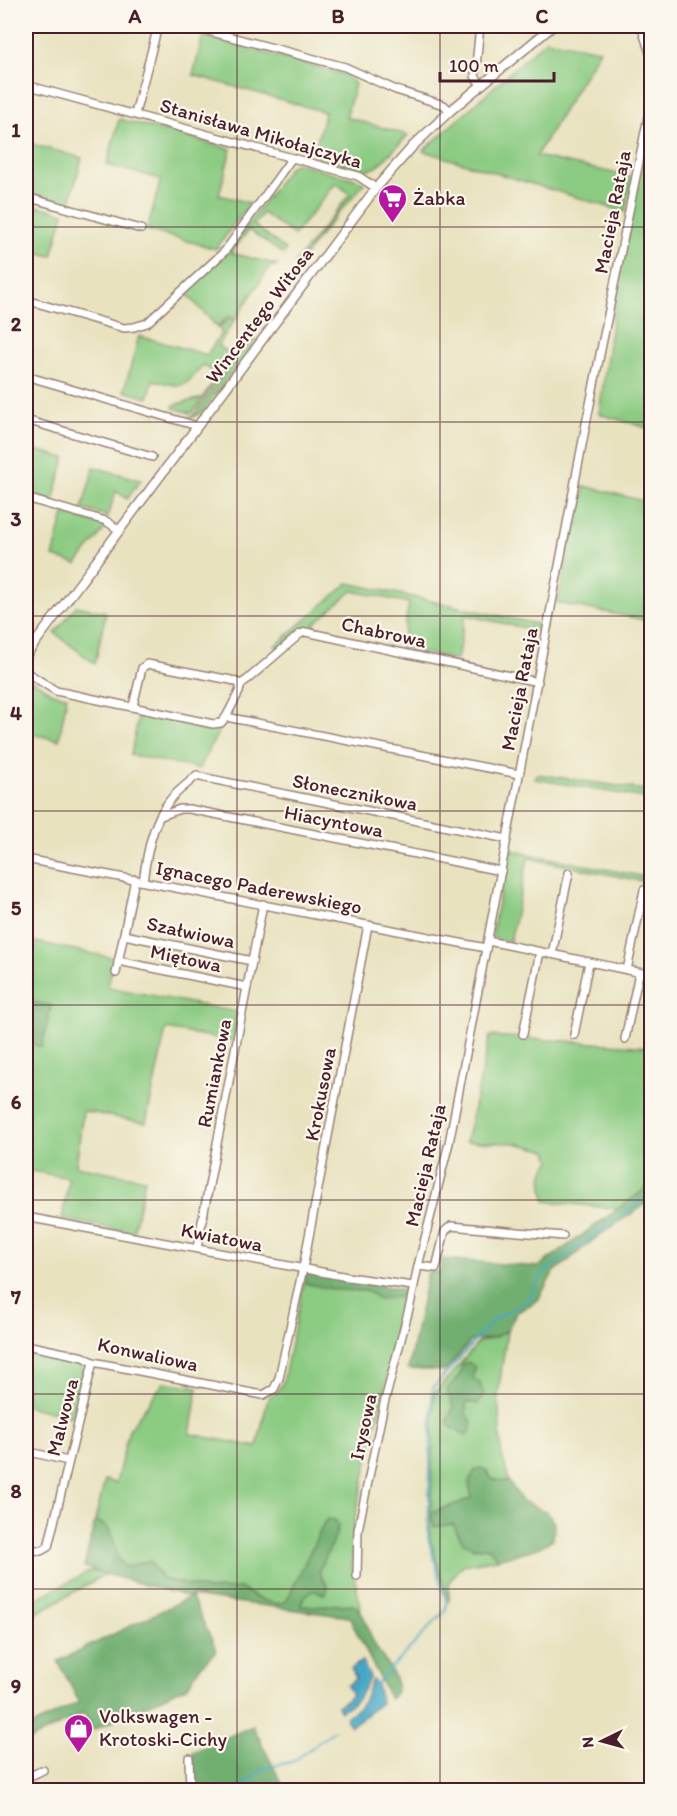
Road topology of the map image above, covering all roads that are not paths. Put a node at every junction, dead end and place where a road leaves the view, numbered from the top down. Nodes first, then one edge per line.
1 (158, 26) edge
2 (189, 26) edge
3 (480, 26) edge
4 (553, 26) edge
5 (641, 26) edge
6 (651, 59) edge
7 (26, 85) edge
8 (481, 85) junction
9 (651, 97) edge
10 (450, 111) junction
11 (135, 114) junction
12 (292, 158) junction
13 (376, 188) junction
14 (26, 197) edge
15 (141, 229) dead end
16 (26, 300) edge
17 (26, 376) edge
18 (26, 420) edge
19 (197, 426) junction
20 (152, 458) dead end
21 (26, 498) edge
22 (119, 530) junction
23 (26, 655) edge
24 (26, 672) edge
25 (538, 682) junction
26 (241, 684) junction
27 (133, 706) junction
28 (226, 717) junction
29 (519, 774) junction
30 (161, 816) junction
31 (507, 839) junction
32 (26, 859) edge
33 (501, 871) junction
34 (569, 873) dead end
35 (139, 880) junction
36 (644, 890) dead end
37 (263, 904) junction
38 (368, 925) junction
39 (124, 935) junction
40 (487, 944) junction
41 (540, 952) junction
42 (552, 954) junction
43 (118, 961) junction
44 (252, 961) junction
45 (589, 962) junction
46 (627, 970) junction
47 (639, 973) junction
48 (116, 974) dead end
49 (651, 975) edge
50 (247, 987) junction
51 (523, 1034) dead end
52 (574, 1035) dead end
53 (625, 1039) dead end
54 (26, 1217) edge
55 (563, 1236) dead end
56 (197, 1248) junction
57 (418, 1266) junction
58 (303, 1268) junction
59 (413, 1286) junction
60 (26, 1345) edge
61 (93, 1362) junction
62 (263, 1395) joint
63 (26, 1451) edge
64 (68, 1461) junction
65 (26, 1548) edge
66 (357, 1576) dead end
67 (189, 1758) dead end
68 (43, 1770) dead end
69 (26, 1778) edge
70 (190, 1791) edge

1 - 11 street, Stanisława Mikołajczyka
2 - 10 street
3 - 8 street
4 - 8 street, Wincentego Witosa
5 - 6 street
7 - 11 street, Stanisława Mikołajczyka
8 - 10 street, Wincentego Witosa
9 - 25 street, Macieja Rataja
10 - 13 street, Wincentego Witosa
11 - 12 street, Stanisława Mikołajczyka
12 - 13 street, Stanisława Mikołajczyka
12 - 16 street
13 - 19 street, Wincentego Witosa
14 - 15 street
17 - 19 street
18 - 20 street
19 - 22 street, Wincentego Witosa
21 - 22 street
22 - 23 street, Wincentego Witosa
24 - 27 street
25 - 26 street, Chabrowa
25 - 29 street, Macieja Rataja
26 - 27 street
26 - 28 street, Chabrowa
27 - 28 street
28 - 29 street
29 - 31 street, Macieja Rataja
30 - 31 street, Słonecznikowa
30 - 33 street, Hiacyntowa
30 - 35 street
31 - 33 street, Macieja Rataja
32 - 35 street, Ignacego Paderewskiego
33 - 40 street, Macieja Rataja
34 - 42 street
35 - 37 street, Ignacego Paderewskiego
35 - 39 street
36 - 46 street
37 - 38 street, Ignacego Paderewskiego
37 - 44 street, Rumiankowa
38 - 40 street, Ignacego Paderewskiego
38 - 58 street, Krokusowa
39 - 43 street
39 - 44 street, Szałwiowa
40 - 41 street, Ignacego Paderewskiego
40 - 57 street, Macieja Rataja
41 - 42 street, Ignacego Paderewskiego
41 - 51 street
42 - 45 street, Ignacego Paderewskiego
43 - 48 street
43 - 50 street, Miętowa
44 - 50 street, Rumiankowa
45 - 46 street, Ignacego Paderewskiego
45 - 52 street
46 - 47 street, Ignacego Paderewskiego
47 - 49 street, Ignacego Paderewskiego
47 - 53 street
50 - 56 street, Rumiankowa
54 - 56 street, Kwiatowa
55 - 57 street
56 - 58 street, Kwiatowa
57 - 59 street, Macieja Rataja
58 - 59 street, Kwiatowa
58 - 62 street, Krokusowa
59 - 66 street, Irysowa
60 - 61 street, Konwaliowa
61 - 62 street, Konwaliowa
61 - 64 street, Malwowa
63 - 64 street
64 - 65 street, Malwowa
67 - 70 street
68 - 69 street

